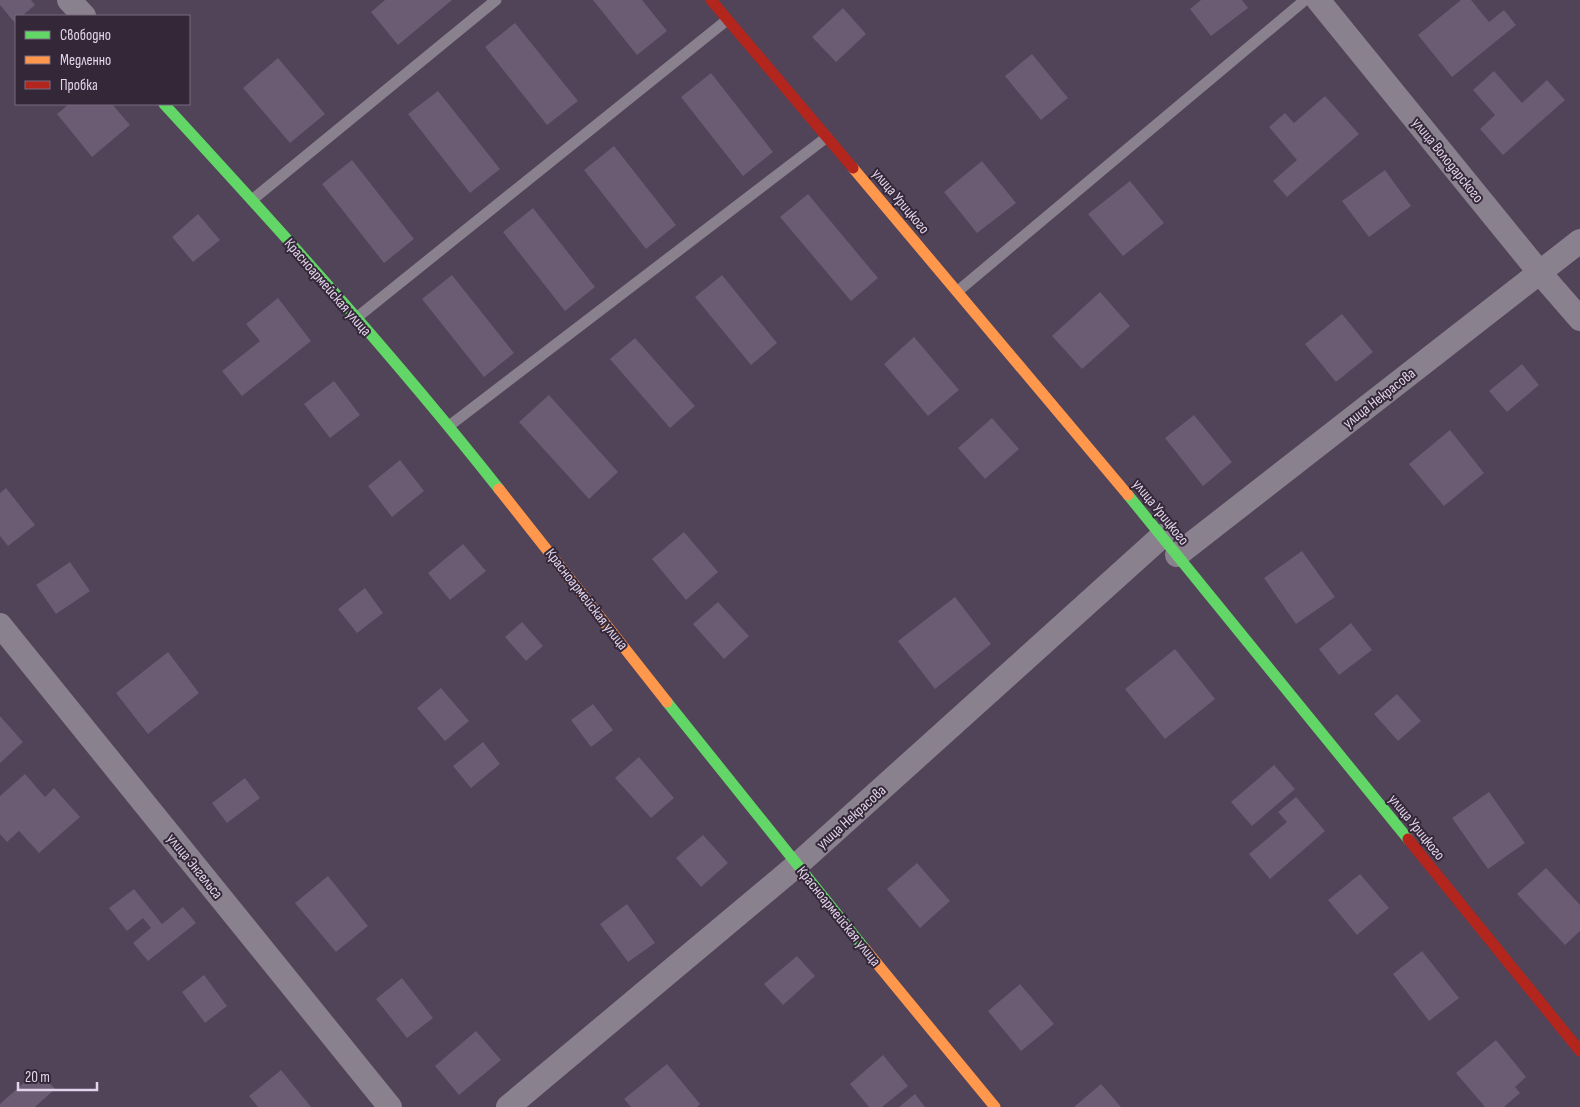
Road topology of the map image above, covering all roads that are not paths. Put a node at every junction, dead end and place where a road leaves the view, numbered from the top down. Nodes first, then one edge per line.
1 (69, 0) edge
2 (496, 0) edge
3 (710, 0) edge
4 (1305, 0) edge
5 (1318, 0) edge
6 (83, 15) edge
7 (727, 20) junction
8 (165, 105) edge
9 (827, 137) junction
10 (252, 200) junction
11 (1580, 241) edge
12 (1540, 273) junction
13 (958, 291) junction
14 (355, 319) junction
15 (1580, 319) edge
16 (449, 426) junction
17 (1162, 536) junction
18 (1177, 556) junction
19 (0, 625) edge
20 (797, 865) junction
21 (1580, 1051) edge
22 (390, 1107) edge
23 (508, 1107) edge
24 (995, 1107) edge

1 - 6 street
2 - 10 lane
3 - 7 street, улица Урицкого
4 - 13 lane
5 - 12 street, улица Володарского
7 - 9 street, улица Урицкого
7 - 14 lane
8 - 10 street, Красноармейская улица
9 - 13 street, улица Урицкого
9 - 16 lane
10 - 14 street, Красноармейская улица
11 - 12 street, улица Некрасова
12 - 15 street, улица Володарского
12 - 18 street, улица Некрасова
13 - 17 street, улица Урицкого
14 - 16 street, Красноармейская улица
16 - 20 street, Красноармейская улица
17 - 18 street, улица Урицкого
17 - 20 street, улица Некрасова
18 - 21 street, улица Урицкого
19 - 22 street, улица Энгельса
20 - 23 street, улица Некрасова
20 - 24 street, Красноармейская улица

